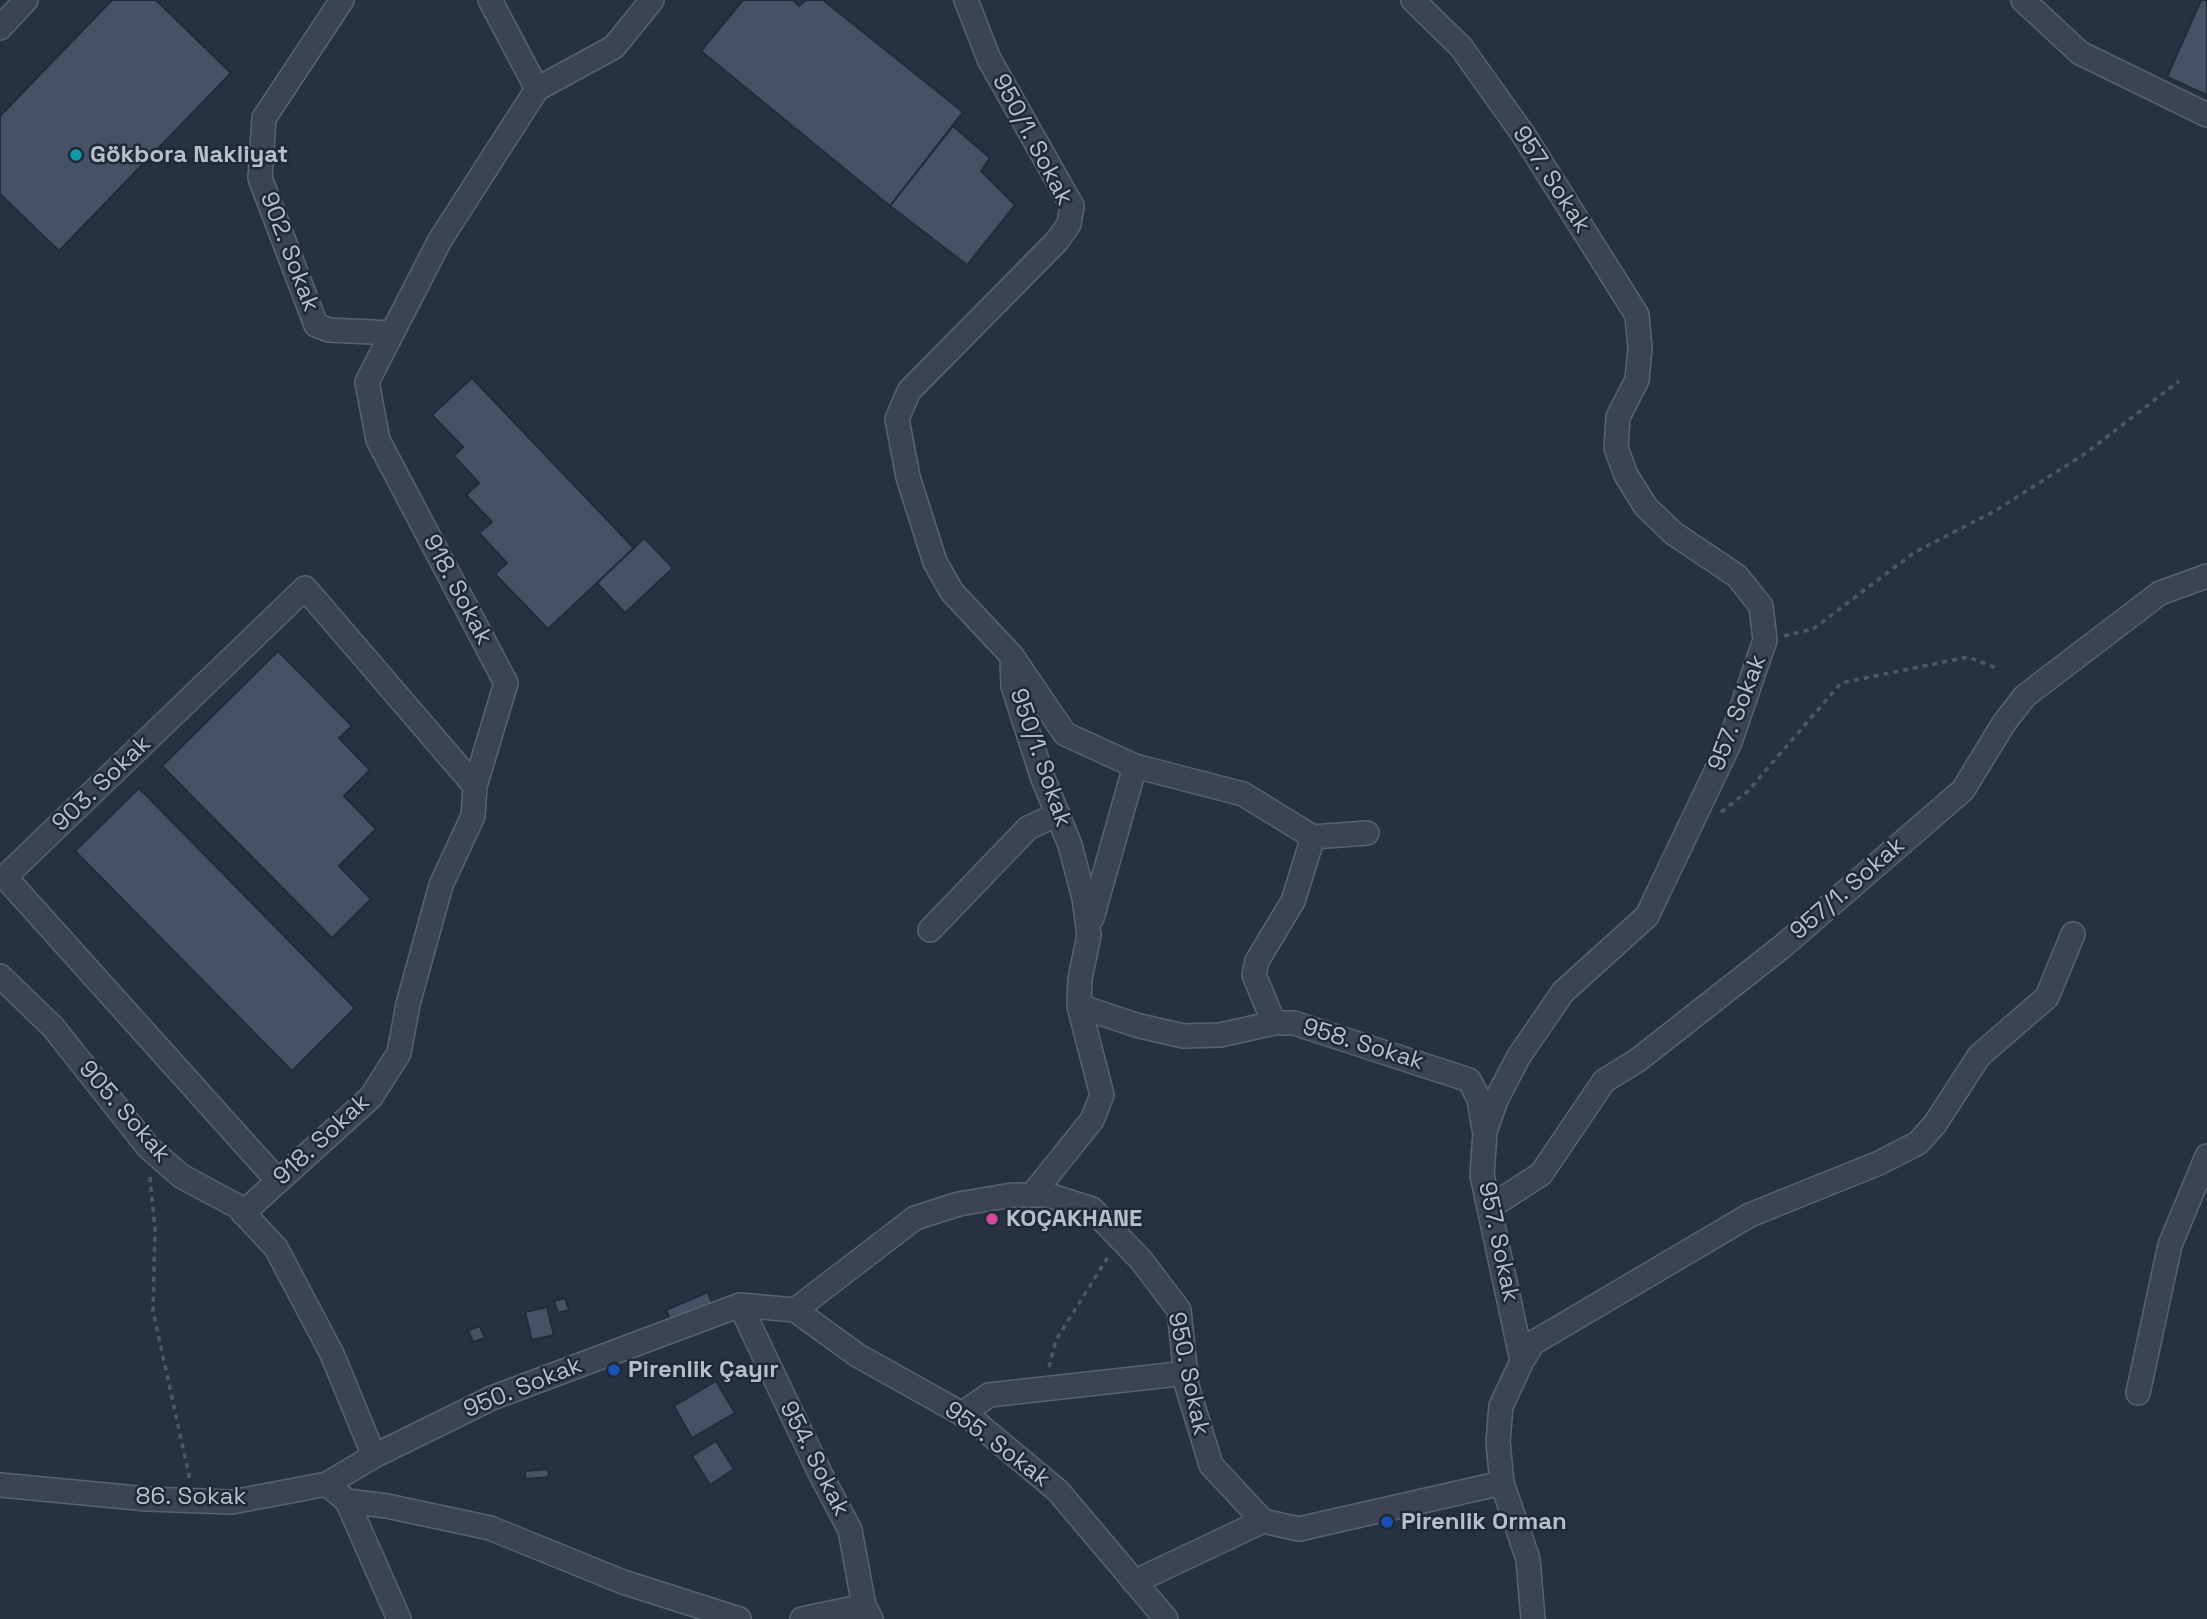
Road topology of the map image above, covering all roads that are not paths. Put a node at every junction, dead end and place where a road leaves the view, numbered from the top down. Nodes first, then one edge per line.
1 (26, 0) edge
2 (342, 0) edge
3 (490, 0) edge
4 (652, 0) edge
5 (966, 0) edge
6 (1413, 0) edge
7 (2023, 0) edge
8 (0, 28) edge
9 (537, 89) junction
10 (2207, 115) edge
11 (392, 333) junction
12 (2207, 576) edge
13 (1012, 656) junction
14 (1135, 766) junction
15 (475, 786) junction
16 (1058, 814) junction
17 (1367, 833) dead end
18 (1312, 836) junction
19 (930, 930) dead end
20 (2073, 934) dead end
21 (1089, 935) junction
22 (0, 976) edge
23 (1079, 1006) junction
24 (1274, 1023) junction
25 (1485, 1132) junction
26 (2207, 1156) edge
27 (278, 1181) junction
28 (1032, 1195) junction
29 (1490, 1207) junction
30 (243, 1213) junction
31 (740, 1305) junction
32 (796, 1310) junction
33 (1522, 1361) junction
34 (1187, 1373) junction
35 (2138, 1393) dead end
36 (962, 1414) junction
37 (374, 1456) junction
38 (1502, 1483) junction
39 (327, 1484) junction
40 (0, 1485) edge
41 (348, 1501) junction
42 (1263, 1521) junction
43 (1134, 1582) junction
44 (868, 1613) edge
45 (1537, 1614) edge
46 (399, 1619) edge
47 (739, 1619) edge
48 (802, 1619) edge
49 (1166, 1619) edge

1 - 8 street
2 - 11 street, 902. Sokak
3 - 9 street
4 - 9 street, 918. Sokak
5 - 13 street, 950/1. Sokak
6 - 25 street, 957. Sokak
7 - 10 street
9 - 11 street, 918. Sokak
11 - 15 street, 918. Sokak
12 - 29 street, 957/1. Sokak
13 - 14 street
13 - 16 street, 950/1. Sokak
14 - 18 street
14 - 21 street
15 - 27 street, 918. Sokak
15 - 27 street, 903. Sokak
16 - 19 street
16 - 21 street, 950/1. Sokak
17 - 18 street
18 - 24 street
20 - 33 street
21 - 23 street, 950/1. Sokak
22 - 30 street, 905. Sokak
23 - 24 street, 958. Sokak
23 - 28 street, 950/1. Sokak
24 - 25 street, 958. Sokak
25 - 29 street, 957. Sokak
26 - 35 street
27 - 30 street, 918. Sokak
28 - 32 street, 950. Sokak
28 - 34 street, 950. Sokak
29 - 33 street, 957. Sokak
30 - 37 street, 905. Sokak
31 - 32 street, 950. Sokak
31 - 37 street, 950. Sokak
31 - 44 street, 954. Sokak
32 - 36 street, 955. Sokak
33 - 38 street
34 - 36 street
34 - 42 street, 950. Sokak
36 - 43 street, 955. Sokak
37 - 39 street, 86. Sokak
38 - 42 street
38 - 45 street
39 - 40 street, 86. Sokak
39 - 41 street
41 - 46 street
41 - 47 street
42 - 43 street
43 - 49 street, 955. Sokak
44 - 48 street

